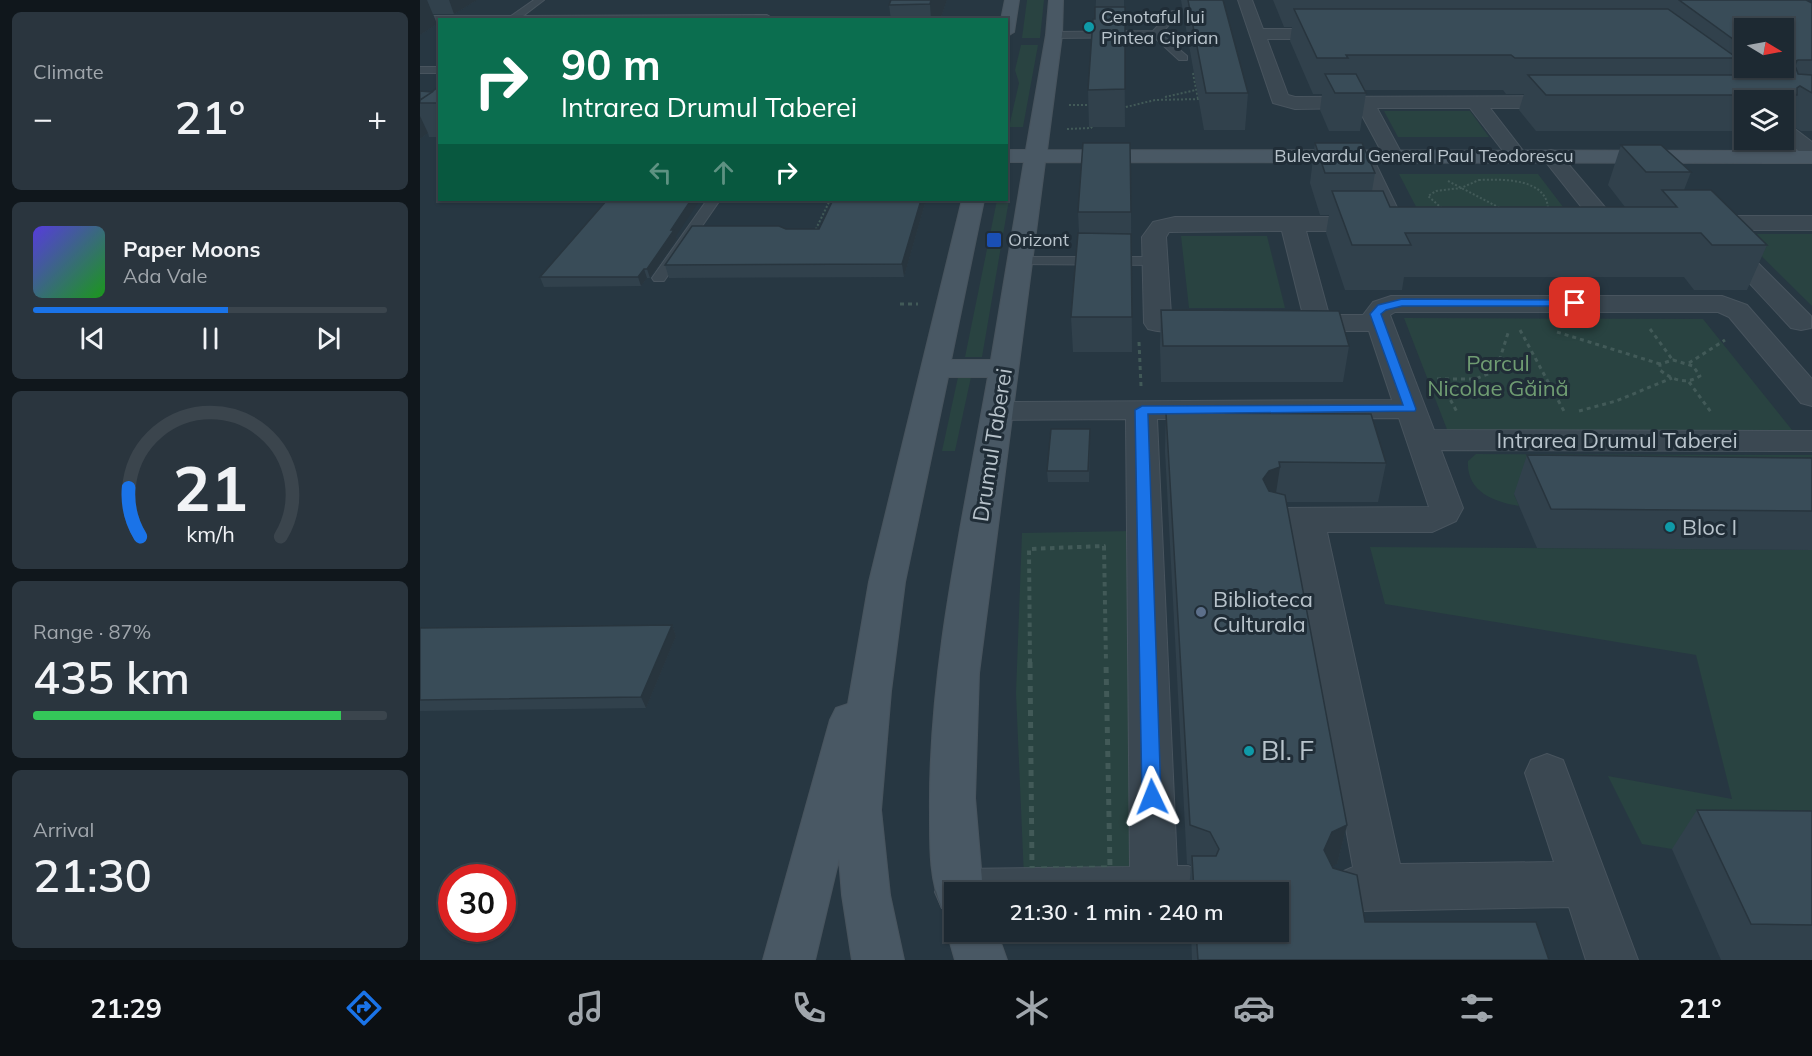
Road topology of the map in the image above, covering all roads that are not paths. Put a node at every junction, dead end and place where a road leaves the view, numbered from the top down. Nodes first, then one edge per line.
1 (540, 0) edge
2 (1012, 0) edge
3 (1056, 0) edge
4 (1245, 0) edge
5 (713, 10) dead end
6 (767, 14) dead end
7 (1175, 14) dead end
8 (513, 18) edge
9 (674, 18) edge
10 (420, 19) edge
11 (438, 19) edge
12 (1008, 21) edge
13 (1156, 34) junction
14 (1257, 34) junction
15 (1352, 34) edge
16 (1054, 35) junction
17 (1183, 58) dead end
18 (438, 69) edge
19 (420, 70) edge
20 (1582, 102) edge
21 (1365, 103) junction
22 (1476, 103) junction
23 (1794, 139) edge
24 (1812, 154) edge
25 (1008, 156) edge
26 (1036, 156) junction
27 (1362, 156) junction
28 (1393, 156) junction
29 (1516, 156) junction
30 (1551, 156) junction
31 (712, 201) edge
32 (973, 201) edge
33 (1812, 223) edge
34 (1292, 224) junction
35 (1393, 224) junction
36 (1607, 227) edge
37 (1416, 233) edge
38 (1020, 261) junction
39 (1155, 261) junction
40 (659, 278) dead end
41 (1747, 322) junction
42 (1806, 322) edge
43 (1227, 323) edge
44 (1273, 323) edge
45 (1318, 323) junction
46 (1379, 323) junction
47 (1003, 368) junction
48 (935, 369) junction
49 (1812, 397) edge
50 (1410, 409) junction
51 (1142, 410) junction
52 (997, 411) junction
53 (1421, 440) junction
54 (1812, 441) edge
55 (887, 582) junction
56 (1547, 773) dead end
57 (958, 882) edge
58 (1171, 882) edge
59 (1585, 884) junction
60 (975, 942) edge
61 (789, 960) edge
62 (878, 960) edge
63 (981, 960) edge
64 (1612, 960) edge

1 - 8 lane
2 - 12 main road
3 - 16 main road, Drumul Taberei
4 - 14 street
5 - 9 lane
6 - 9 lane
7 - 13 lane
10 - 11 lane
13 - 16 lane
13 - 17 lane
14 - 15 street
14 - 21 street
16 - 26 main road, Drumul Taberei
18 - 19 lane
20 - 22 street
21 - 22 street
21 - 28 street
22 - 29 street
23 - 24 street
24 - 30 main road, Bulevardul General Paul Teodorescu
25 - 26 main road, Bulevardul General Paul Teodorescu
26 - 27 main road, Bulevardul General Paul Teodorescu
26 - 38 main road, Drumul Taberei
27 - 28 main road, Bulevardul General Paul Teodorescu
27 - 35 street
28 - 29 main road, Bulevardul General Paul Teodorescu
29 - 30 main road, Bulevardul General Paul Teodorescu
30 - 36 street
31 - 40 lane
32 - 48 main road
33 - 42 street
34 - 35 street
34 - 39 street
34 - 45 street
35 - 37 street
38 - 39 lane
38 - 47 main road, Drumul Taberei
39 - 43 street
41 - 42 street
41 - 46 street
41 - 49 street
44 - 45 street
45 - 46 street
46 - 50 street
47 - 48 main road
47 - 52 main road, Drumul Taberei
48 - 55 main road
50 - 51 street
50 - 53 street
51 - 52 street
51 - 58 street
52 - 57 main road, Drumul Taberei
53 - 54 street, Intrarea Drumul Taberei
53 - 59 street
55 - 61 main road
55 - 62 main road
56 - 59 street
59 - 64 street
60 - 63 main road

